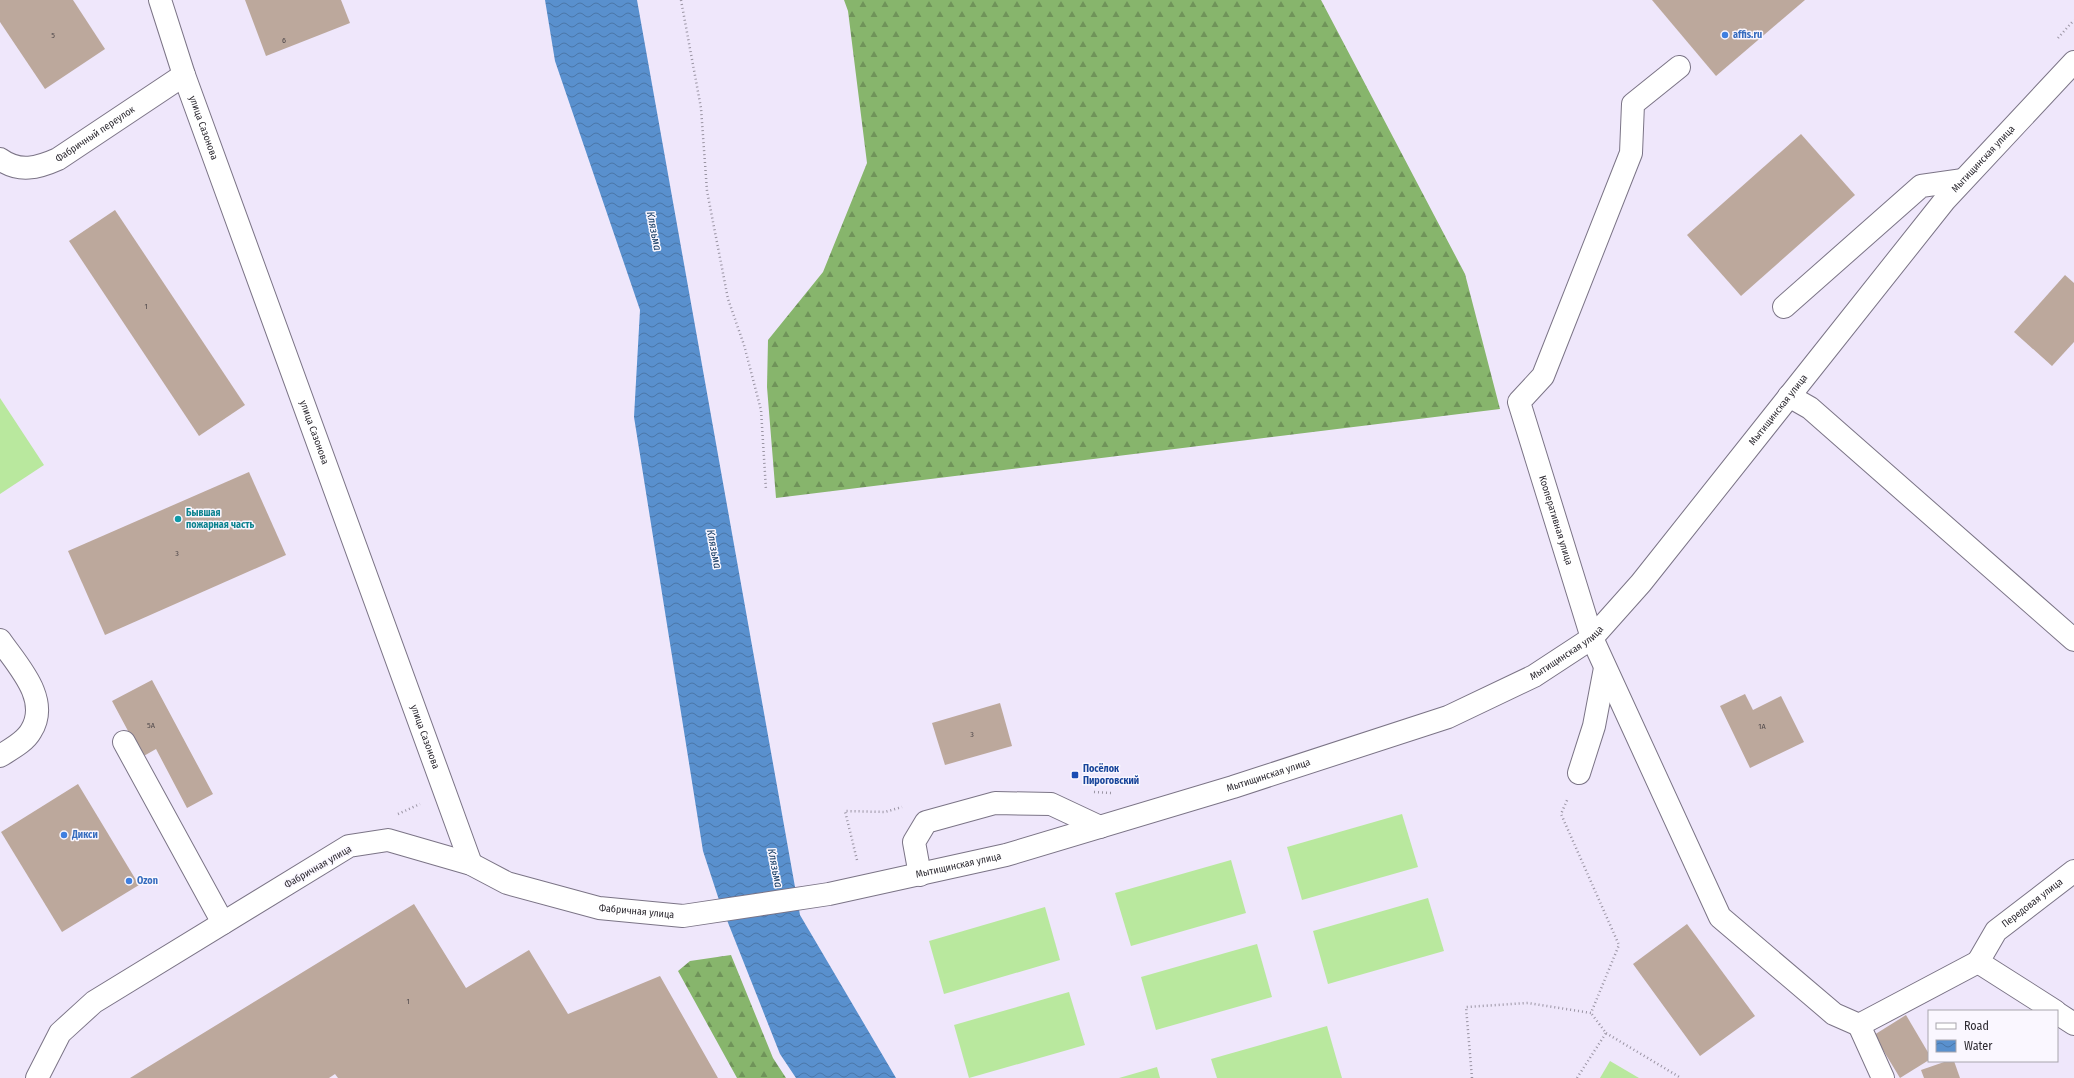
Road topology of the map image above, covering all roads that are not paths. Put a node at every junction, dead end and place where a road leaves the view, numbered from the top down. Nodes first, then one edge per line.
1 (148, 0) edge
2 (160, 0) edge
3 (171, 33) junction
4 (2074, 62) edge
5 (1679, 67) dead end
6 (184, 75) junction
7 (0, 159) edge
8 (1963, 180) junction
9 (1784, 307) dead end
10 (1789, 396) junction
11 (1592, 638) junction
12 (0, 640) edge
13 (2074, 640) edge
14 (1605, 668) junction
15 (124, 742) dead end
16 (0, 756) edge
17 (1579, 773) road end
18 (1100, 827) junction
19 (471, 864) junction
20 (2074, 871) edge
21 (920, 875) junction
22 (829, 894) joint
23 (223, 923) junction
24 (1978, 962) junction
25 (2053, 1010) edge
26 (2058, 1013) edge
27 (2074, 1024) edge
28 (1859, 1025) junction
29 (37, 1078) edge
30 (1883, 1078) edge

1 - 3 street
2 - 3 street, улица Сазонова
3 - 6 street, улица Сазонова
4 - 8 street, Мытищинская улица
5 - 11 street, Кооперативная улица
6 - 7 street, Фабричный переулок
6 - 19 street, улица Сазонова
8 - 9 street
8 - 10 street, Мытищинская улица
10 - 11 street, Мытищинская улица
10 - 13 street
11 - 14 street, Кооперативная улица
11 - 18 street, Мытищинская улица
12 - 16 street
14 - 17 street
14 - 28 street, Кооперативная улица
15 - 23 street
18 - 21 street, Мытищинская улица
18 - 21 street
19 - 22 street, Фабричная улица
19 - 23 street, Фабричная улица
20 - 24 street, Передовая улица
21 - 22 street, Мытищинская улица
23 - 29 street, Фабричная улица
24 - 25 street
24 - 28 street
26 - 27 street
28 - 30 street

